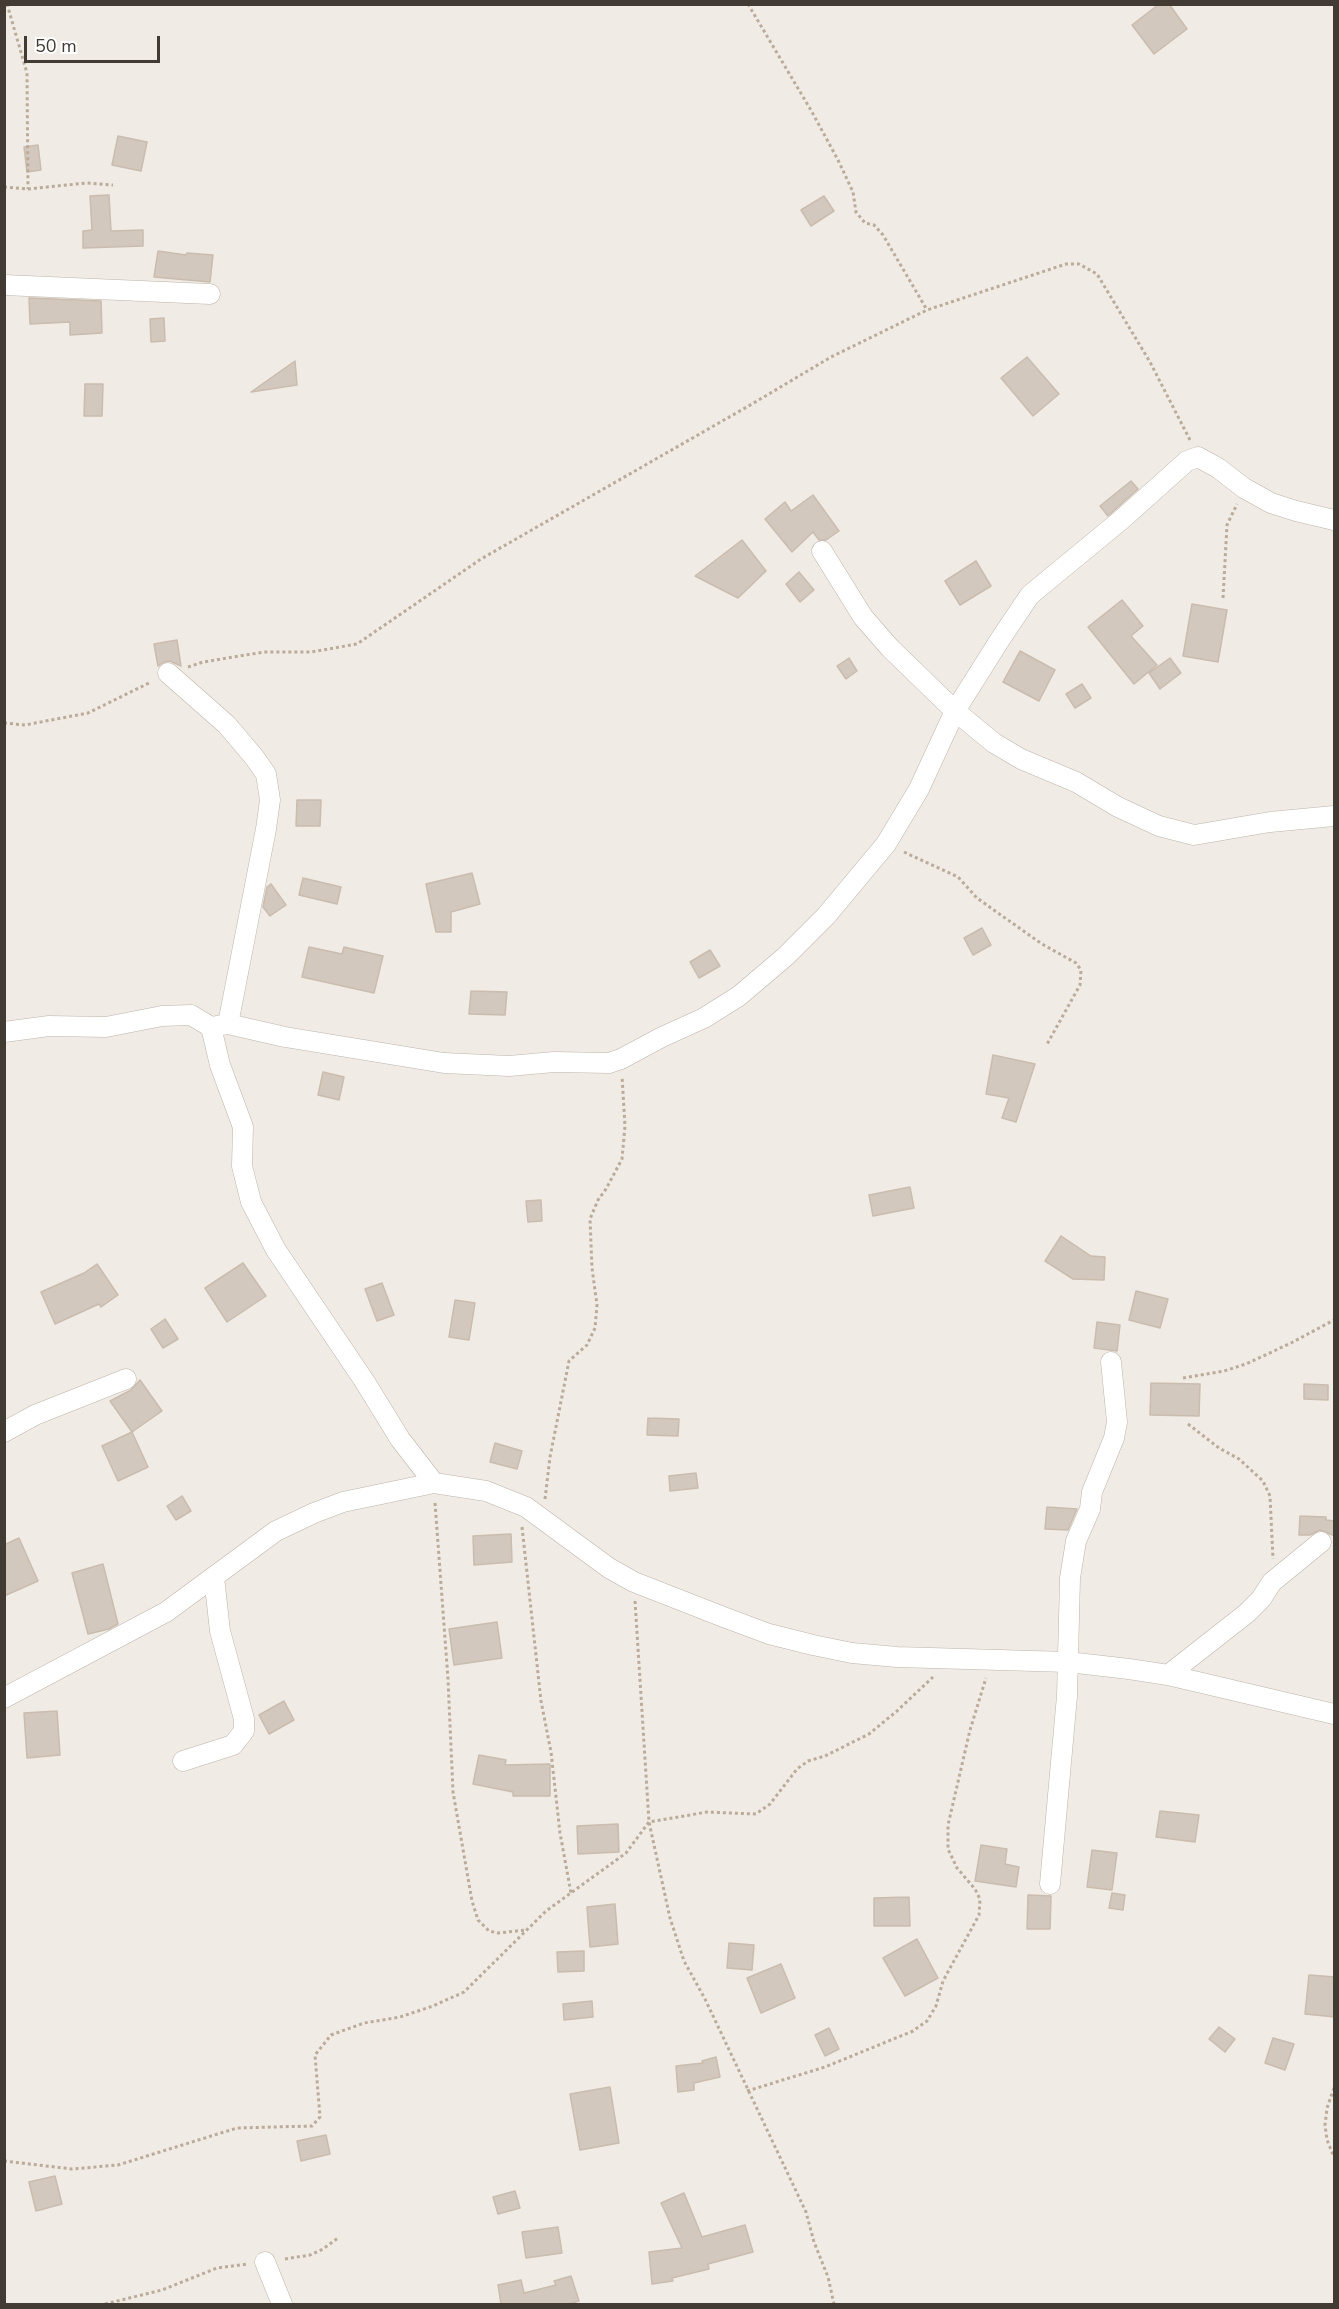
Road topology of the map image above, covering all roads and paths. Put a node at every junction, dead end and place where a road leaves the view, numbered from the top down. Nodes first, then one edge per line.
1 (7, 4) edge
2 (748, 4) edge
3 (113, 185) dead end
4 (4, 187) edge
5 (28, 189) junction
6 (4, 285) edge
7 (210, 294) dead end
8 (927, 310) junction
9 (1198, 457) junction
10 (1244, 488) junction
11 (1335, 520) edge
12 (822, 551) dead end
13 (1223, 598) dead end
14 (168, 673) junction
15 (955, 711) junction
16 (4, 723) edge
17 (1335, 816) edge
18 (885, 844) junction
19 (219, 1026) junction
20 (4, 1032) edge
21 (1046, 1046) dead end
22 (621, 1059) junction
23 (1335, 1320) edge
24 (1111, 1362) dead end
25 (1183, 1378) dead end
26 (126, 1379) dead end
27 (1188, 1424) dead end
28 (4, 1432) edge
29 (434, 1483) junction
30 (514, 1502) junction
31 (543, 1518) junction
32 (1321, 1542) dead end
33 (214, 1577) junction
34 (634, 1582) junction
35 (1272, 1582) junction
36 (950, 1658) junction
37 (992, 1659) junction
38 (1068, 1662) junction
39 (1168, 1675) junction
40 (4, 1698) edge
41 (1335, 1714) edge
42 (183, 1761) dead end
43 (649, 1822) junction
44 (1050, 1884) dead end
45 (571, 1893) junction
46 (527, 1930) junction
47 (1335, 2088) edge
48 (747, 2091) junction
49 (1335, 2157) edge
50 (4, 2162) edge
51 (338, 2238) dead end
52 (265, 2262) junction
53 (105, 2304) edge
54 (282, 2304) edge
55 (834, 2304) edge

1 - 5 path
2 - 8 path
3 - 5 path
4 - 5 path
6 - 7 street
8 - 9 path
8 - 14 path
9 - 10 street
9 - 15 street
10 - 11 street
10 - 13 path
12 - 15 street
14 - 16 path
14 - 19 street
15 - 17 street
15 - 18 street
18 - 21 path
18 - 22 street
19 - 20 street
19 - 22 street
19 - 29 street
22 - 31 path
23 - 25 path
24 - 38 street
26 - 28 street
27 - 35 path
29 - 30 street
29 - 33 street
29 - 46 path
30 - 31 street
30 - 45 path
31 - 34 street
32 - 35 street
33 - 40 street
33 - 42 street
34 - 36 street
34 - 43 path
35 - 39 street
36 - 37 street
36 - 43 path
37 - 38 street
37 - 48 path
38 - 39 street
38 - 44 street
39 - 41 street
43 - 45 path
43 - 48 path
45 - 46 path
46 - 50 path
47 - 49 path
48 - 55 path
51 - 52 path
52 - 53 path
52 - 54 street

